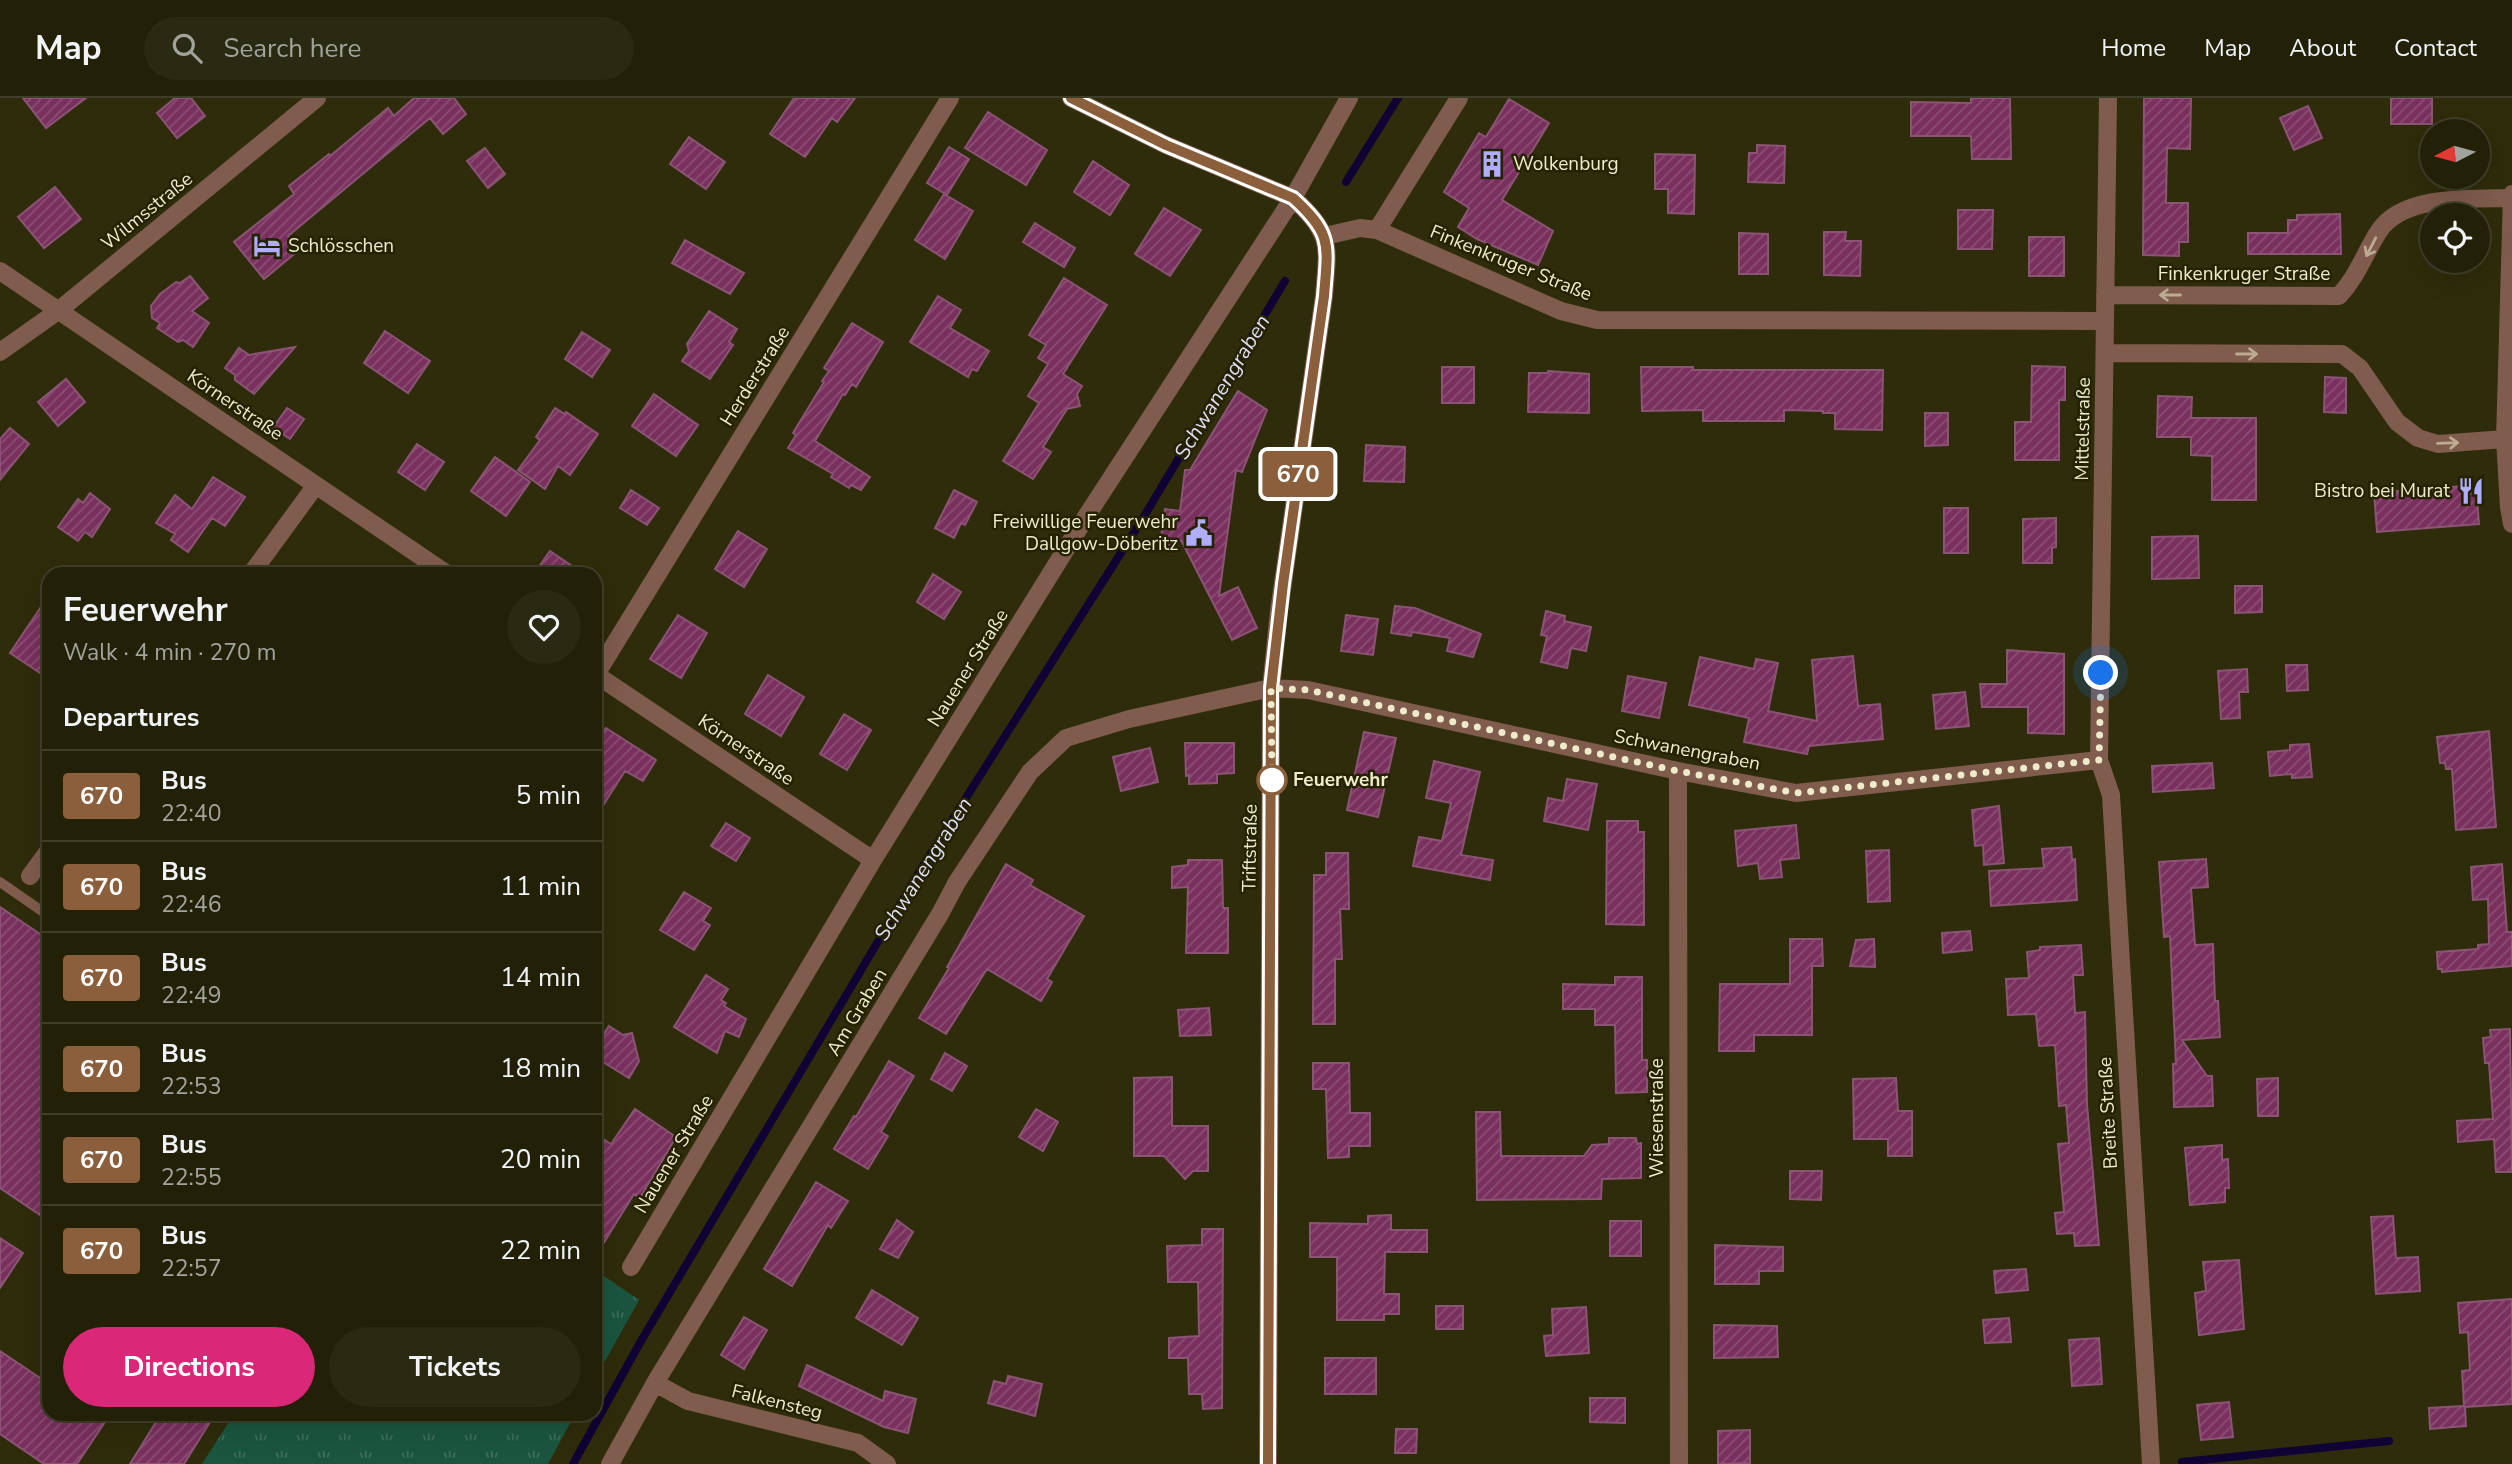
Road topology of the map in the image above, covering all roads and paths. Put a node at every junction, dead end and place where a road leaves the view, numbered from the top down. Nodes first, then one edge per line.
1 (317, 98) edge
2 (950, 98) edge
3 (1071, 98) edge
4 (1349, 98) edge
5 (1459, 98) edge
6 (2108, 98) edge
7 (2512, 196) edge
8 (1293, 198) junction
9 (1377, 230) junction
10 (1325, 236) junction
11 (0, 271) edge
12 (2105, 295) junction
13 (58, 311) junction
14 (2105, 321) junction
15 (0, 352) edge
16 (2105, 353) junction
17 (2505, 439) junction
18 (316, 485) junction
19 (2512, 524) edge
20 (256, 567) edge
21 (437, 567) edge
22 (602, 664) edge
23 (602, 680) edge
24 (1271, 688) junction
25 (2099, 760) junction
26 (1678, 771) junction
27 (42, 860) edge
28 (873, 860) junction
29 (30, 876) dead end
30 (0, 882) edge
31 (42, 911) edge
32 (631, 1267) dead end
33 (655, 1383) junction
34 (610, 1464) edge
35 (887, 1464) edge
36 (1268, 1464) edge
37 (1679, 1464) edge
38 (2151, 1464) edge

1 - 13 street, Wilmsstraße
2 - 22 street, Herderstraße
3 - 8 street
4 - 8 street, Nauener Straße
5 - 9 street
6 - 12 street, Mittelstraße
7 -> 12 street, Finkenkruger Straße
7 - 17 street
8 - 10 street
8 - 28 street, Nauener Straße
9 - 10 street, Finkenkruger Straße
9 - 14 street, Finkenkruger Straße
10 - 24 street, Triftstraße
11 - 13 street, Körnerstraße
12 - 14 street, Mittelstraße
13 - 15 street, Wilmsstraße
13 - 18 street, Körnerstraße
14 - 16 street, Mittelstraße
16 -> 17 street
16 - 25 street, Mittelstraße
17 - 19 street
18 - 20 street
18 - 21 street, Körnerstraße
23 - 28 street, Körnerstraße
24 - 26 street, Schwanengraben
24 - 33 street, Am Graben
24 - 36 street, Triftstraße
25 - 26 street, Schwanengraben
25 - 38 street, Breite Straße
26 - 37 street, Wiesenstraße
27 - 29 street
28 - 32 street, Nauener Straße
30 - 31 lane
33 - 34 street, Am Graben
33 - 35 street, Falkensteg

